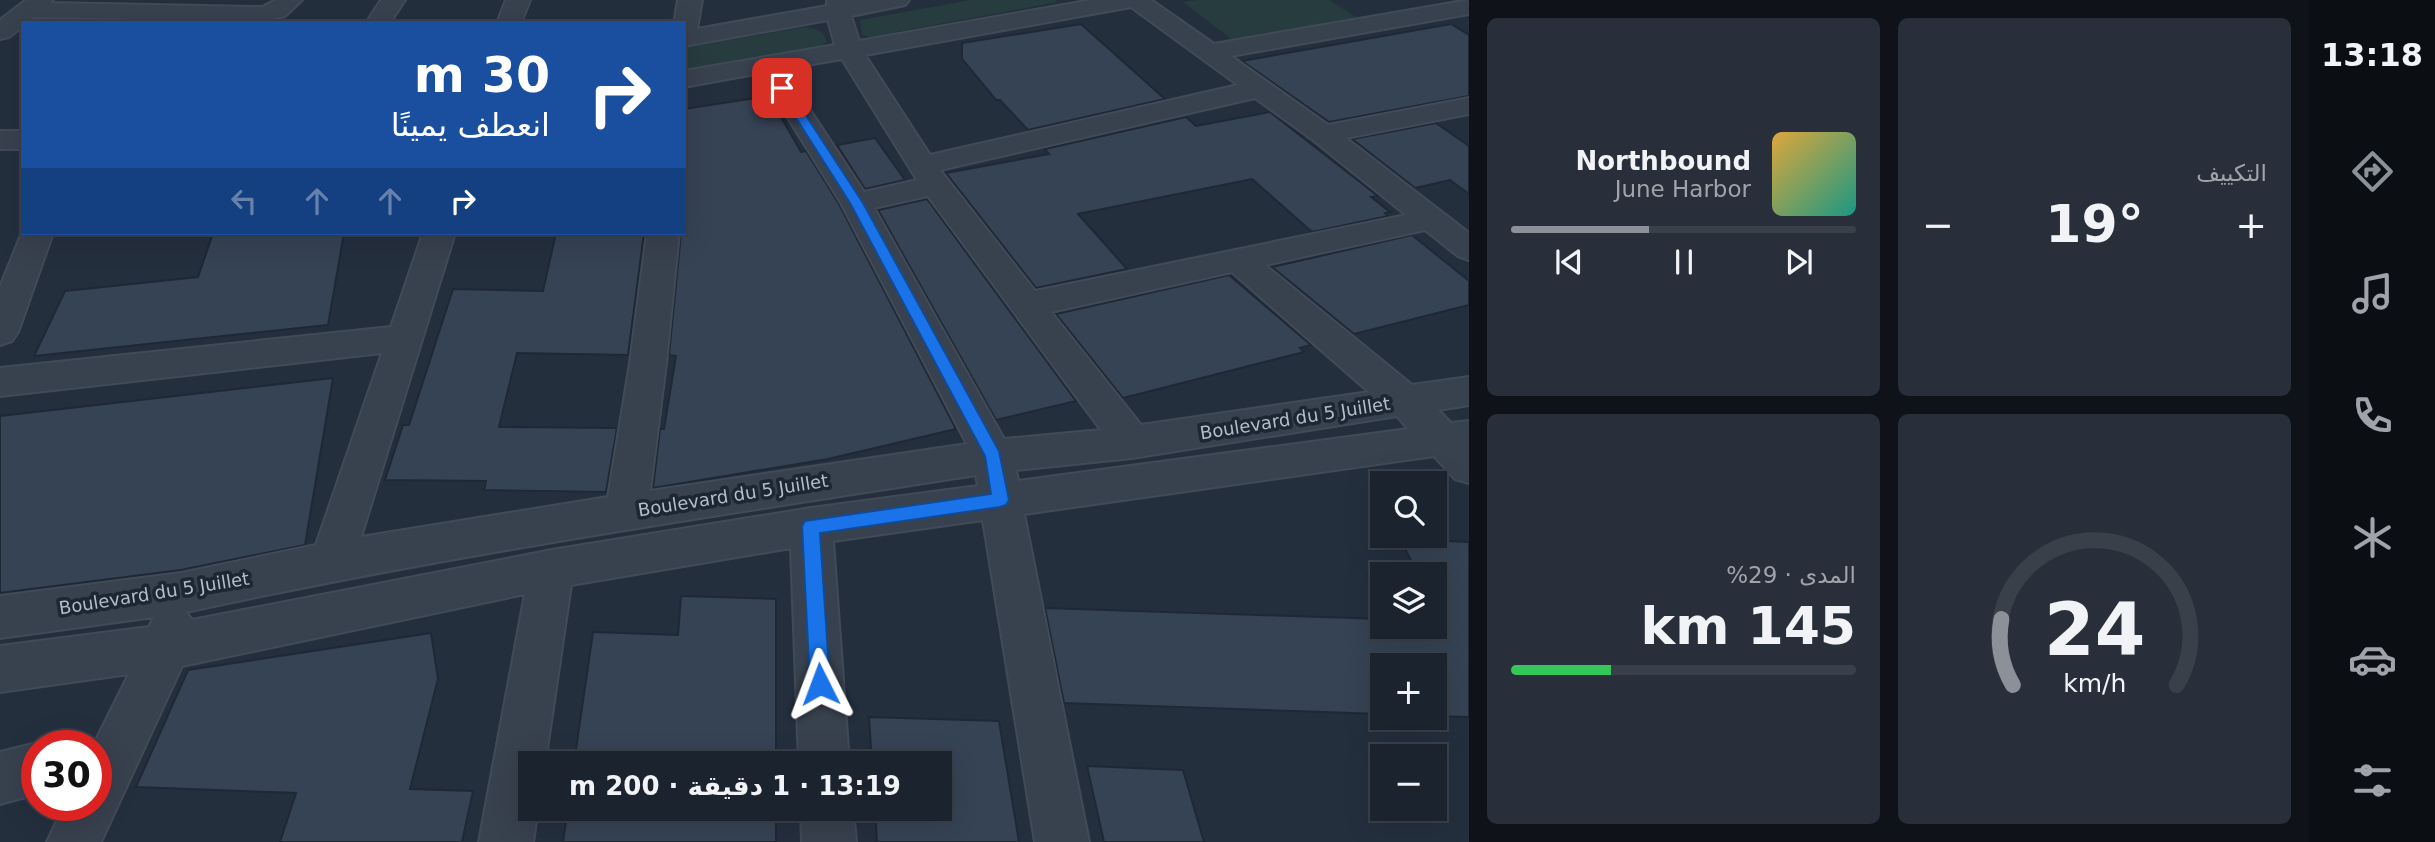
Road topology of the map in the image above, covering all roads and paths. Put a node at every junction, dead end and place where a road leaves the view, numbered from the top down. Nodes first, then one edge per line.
1 (290, 0) edge
2 (393, 0) edge
3 (518, 0) edge
4 (690, 0) edge
5 (897, 0) edge
6 (1134, 0) edge
7 (34, 5) edge
8 (839, 6) edge
9 (1469, 7) edge
10 (189, 12) edge
11 (379, 21) edge
12 (510, 21) edge
13 (686, 21) edge
14 (0, 32) edge
15 (686, 39) edge
16 (849, 50) junction
17 (1207, 52) junction
18 (767, 64) junction
19 (686, 79) edge
20 (1258, 89) junction
21 (1469, 106) edge
22 (1323, 134) junction
23 (21, 139) edge
24 (0, 140) edge
25 (930, 175) junction
26 (856, 203) junction
27 (1432, 219) junction
28 (22, 235) edge
29 (438, 235) edge
30 (663, 235) edge
31 (1469, 249) edge
32 (1238, 260) junction
33 (1027, 305) junction
34 (0, 332) edge
35 (404, 338) junction
36 (0, 382) edge
37 (1469, 391) edge
38 (1405, 401) junction
39 (1132, 442) junction
40 (1461, 447) edge
41 (993, 456) junction
42 (1000, 500) junction
43 (626, 512) junction
44 (811, 526) junction
45 (332, 561) junction
46 (552, 569) junction
47 (181, 593) junction
48 (0, 617) edge
49 (167, 647) junction
50 (0, 669) edge
51 (823, 751) edge
52 (112, 752) edge
53 (21, 772) edge
54 (0, 778) edge
55 (84, 821) edge
56 (828, 821) edge
57 (74, 842) edge
58 (506, 842) edge
59 (829, 842) edge
60 (1062, 842) edge

1 - 10 street
2 - 11 street
3 - 12 street
4 - 13 street
5 - 8 street
6 - 16 street
6 - 17 street
7 - 10 street
7 - 14 street
8 - 15 street
8 - 16 street
9 - 17 street
16 - 18 street
16 - 25 street
17 - 20 street
18 - 19 street
18 - 26 street
20 - 22 street
20 - 25 street
21 - 22 street
22 - 27 street
23 - 24 street
25 - 26 street
25 - 33 street
26 - 41 street
27 - 31 street
27 - 32 street
28 - 34 street
29 - 35 street
30 - 43 street
32 - 33 street
32 - 38 street
33 - 39 street
35 - 36 street
35 - 45 street
37 - 38 street, Boulevard du 5 Juillet
38 - 39 street, Boulevard du 5 Juillet
38 - 40 street
39 - 41 street, Boulevard du 5 Juillet
40 - 42 street
41 - 42 street
41 - 43 street, Boulevard du 5 Juillet
42 - 44 street
42 - 60 street
43 - 45 street, Boulevard du 5 Juillet
44 - 46 street
44 - 51 street
45 - 47 street, Boulevard du 5 Juillet
46 - 49 street
46 - 58 street
47 - 48 street, Boulevard du 5 Juillet
47 - 49 street
49 - 50 street
49 - 52 street
53 - 54 street
55 - 57 street
56 - 59 street

